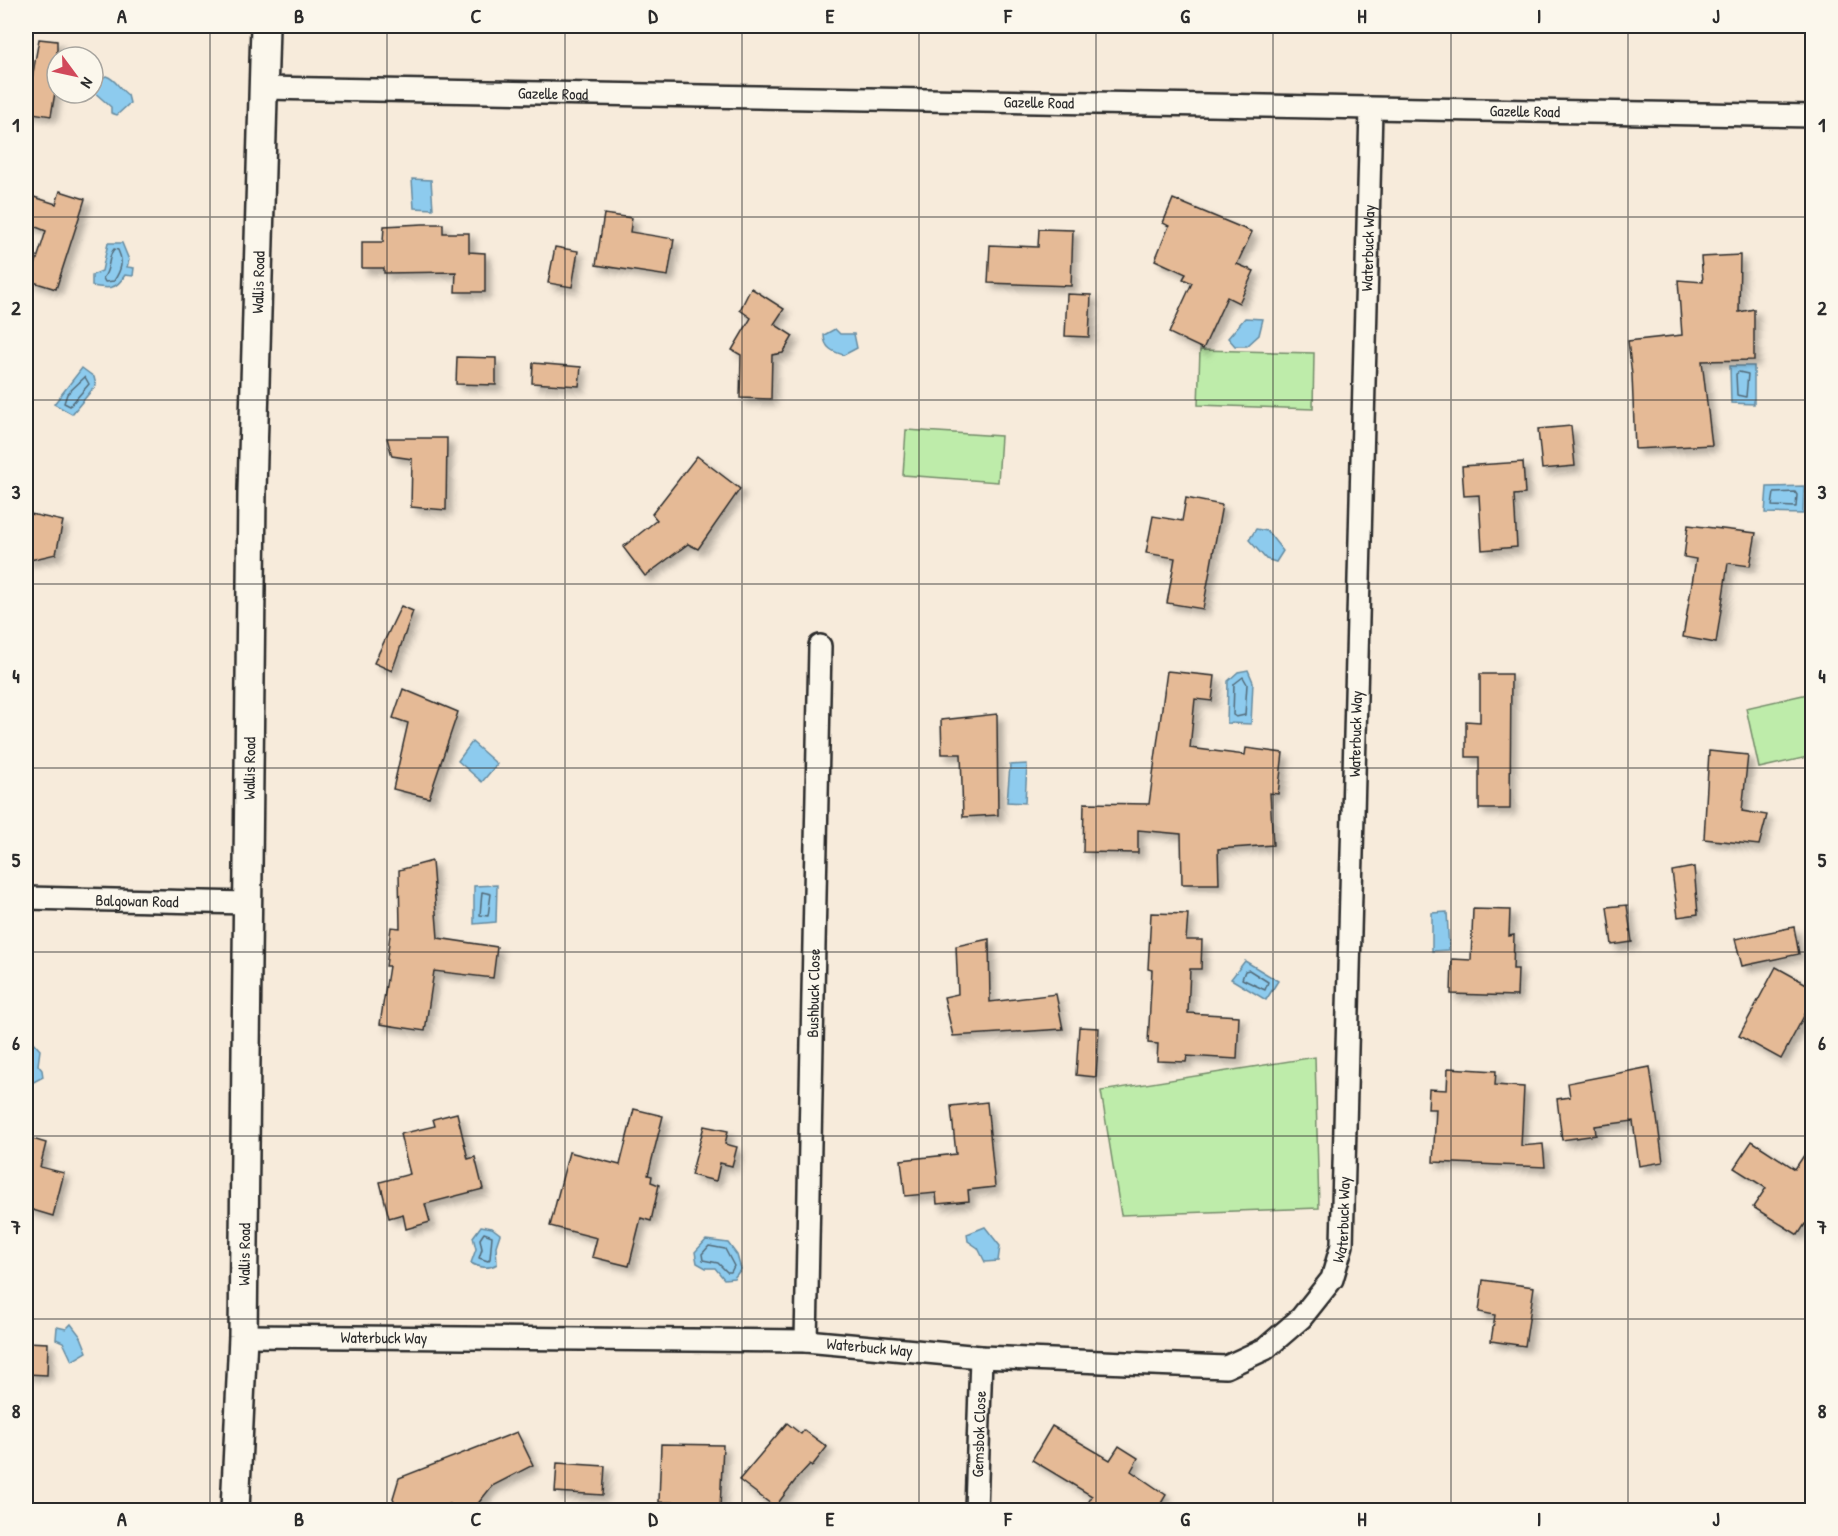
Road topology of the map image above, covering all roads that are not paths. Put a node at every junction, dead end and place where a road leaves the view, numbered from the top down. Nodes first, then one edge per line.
1 (265, 26) edge
2 (263, 88) junction
3 (1371, 109) junction
4 (1812, 116) edge
5 (820, 646) dead end
6 (26, 898) edge
7 (247, 903) junction
8 (243, 1336) junction
9 (806, 1341) junction
10 (981, 1357) junction
11 (235, 1510) edge
12 (976, 1510) edge

1 - 2 street, Wallis Road
2 - 3 street, Gazelle Road
2 - 7 street, Wallis Road
3 - 4 street, Gazelle Road
3 - 10 street, Waterbuck Way
5 - 9 street, Bushbuck Close
6 - 7 street, Balgowan Road
7 - 8 street, Wallis Road
8 - 9 street, Waterbuck Way
8 - 11 street, Wallis Road
9 - 10 street, Waterbuck Way
10 - 12 street, Gemsbok Close

